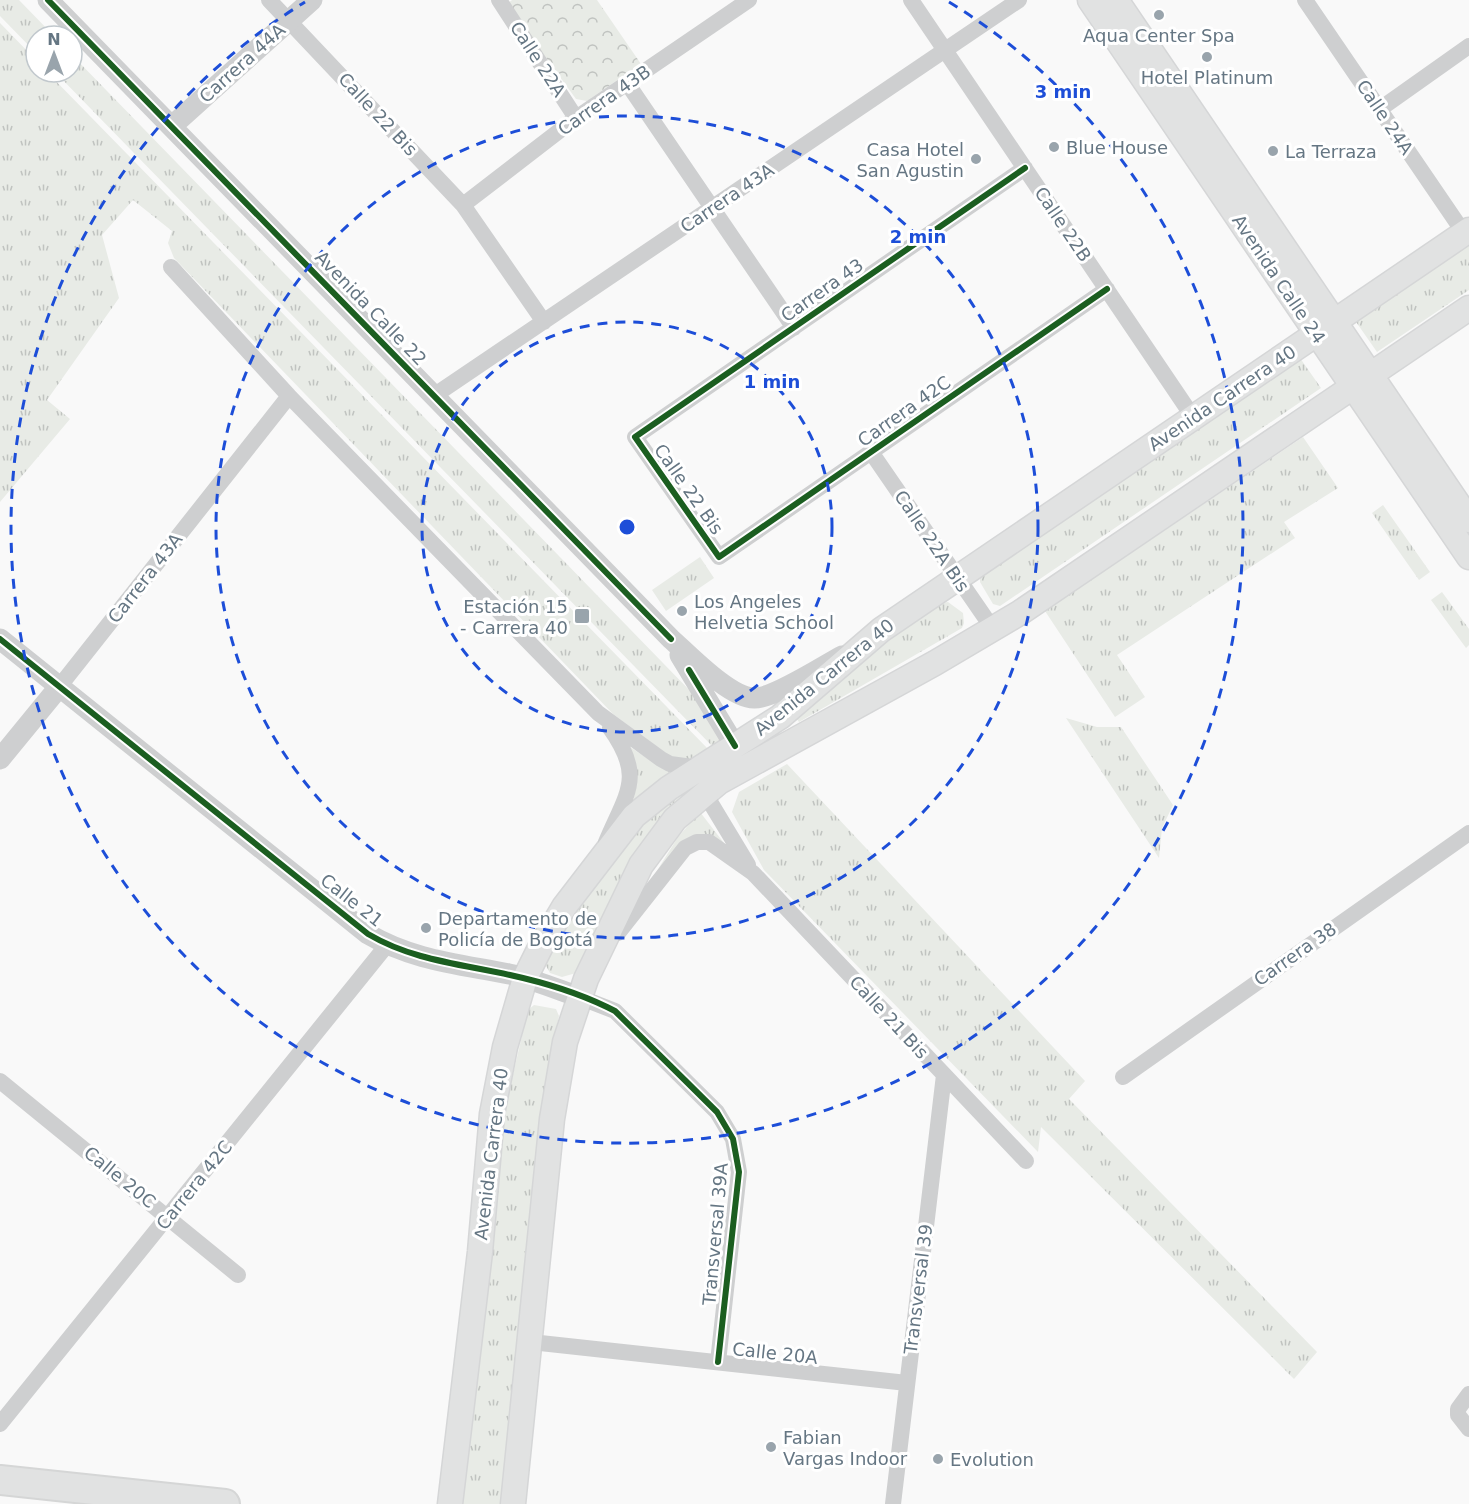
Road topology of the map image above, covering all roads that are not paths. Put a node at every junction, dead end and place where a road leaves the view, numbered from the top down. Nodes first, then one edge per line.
1 (48, 0) edge
2 (269, 0) edge
3 (312, 0) edge
4 (499, 0) edge
5 (749, 0) edge
6 (911, 0) edge
7 (1019, 0) edge
8 (1090, 0) edge
9 (1116, 0) edge
10 (1305, 0) edge
11 (290, 20) junction
12 (1469, 46) edge
13 (945, 50) junction
14 (627, 83) junction
15 (1380, 109) junction
16 (576, 118) junction
17 (172, 126) junction
18 (1025, 168) junction
19 (463, 205) junction
20 (712, 208) junction
21 (1467, 232) edge
22 (171, 267) dead end
23 (1107, 289) junction
24 (1469, 308) edge
25 (544, 322) junction
26 (1326, 327) junction
27 (794, 328) junction
28 (1362, 380) junction
29 (435, 395) junction
30 (289, 396) junction
31 (1193, 417) junction
32 (635, 437) joint
33 (871, 452) junction
34 (1469, 520) edge
35 (718, 557) joint
36 (1469, 557) edge
37 (957, 578) junction
38 (993, 629) junction
39 (0, 639) edge
40 (671, 639) junction
41 (863, 645) junction
42 (59, 687) junction
43 (598, 713) junction
44 (735, 746) junction
45 (0, 759) edge
46 (700, 768) junction
47 (704, 792) junction
48 (1469, 833) edge
49 (598, 862) junction
50 (753, 873) junction
51 (387, 945) junction
52 (525, 978) junction
53 (583, 988) junction
54 (944, 1075) junction
55 (1123, 1077) dead end
56 (0, 1080) edge
57 (717, 1112) joint
58 (1026, 1161) dead end
59 (169, 1217) junction
60 (238, 1275) dead end
61 (531, 1342) junction
62 (718, 1362) junction
63 (908, 1383) junction
64 (1466, 1396) edge
65 (0, 1424) edge
66 (1469, 1429) edge
67 (0, 1480) edge
68 (225, 1504) edge
69 (450, 1504) edge
70 (513, 1504) edge
71 (893, 1504) edge

1 - 17 street, Avenida Calle 22
2 - 11 street, Calle 22 Bis
3 - 11 street, Carrera 44A
4 - 16 street, Calle 22A
5 - 14 street, Carrera 43B
6 - 13 street, Calle 22B
7 - 13 street, Carrera 43A
8 - 26 main road, Avenida Calle 24
9 - 26 main road, Avenida Calle 24
10 - 15 street, Calle 24A
11 - 17 street, Carrera 44A
11 - 19 street, Calle 22 Bis
12 - 15 street
13 - 18 street, Calle 22B
13 - 20 street, Carrera 43A
14 - 16 street, Carrera 43B
14 - 20 street
15 - 21 street, Calle 24A
16 - 19 street, Carrera 43B
17 - 29 street, Avenida Calle 22
18 - 23 street, Calle 22B
18 - 27 street, Carrera 43
19 - 25 street, Calle 22 Bis
20 - 25 street, Carrera 43A
20 - 27 street
21 - 26 main road, Avenida Carrera 40
22 - 30 street
23 - 31 street, Calle 22B
23 - 33 street, Carrera 42C
24 - 28 main road, Avenida Carrera 40
25 - 29 street, Carrera 43A
26 - 28 main road, Avenida Calle 24
26 - 31 main road, Avenida Carrera 40
27 - 32 street, Carrera 43
28 - 34 main road, Avenida Calle 24
28 - 36 main road, Avenida Calle 24
28 - 38 main road, Avenida Carrera 40
29 - 40 street, Avenida Calle 22
30 - 42 street, Carrera 43A
30 - 43 street
31 - 37 main road, Avenida Carrera 40
32 - 35 street, Calle 22 Bis
33 - 35 street, Carrera 42C
33 - 37 street, Calle 22A Bis
37 - 38 street, Calle 22A Bis
37 - 41 main road, Avenida Carrera 40
38 - 47 main road, Avenida Carrera 40
39 - 42 street, Calle 21
40 - 41 street, Avenida Calle 22
40 - 44 street, Avenida Calle 22
41 - 44 main road, Avenida Carrera 40
42 - 45 street, Carrera 43A
42 - 51 street, Calle 21
43 - 46 street
43 - 49 street
44 - 46 main road, Avenida Carrera 40
46 - 49 main road, Avenida Carrera 40
47 - 50 street, Calle 21 Bis
47 - 53 main road, Avenida Carrera 40
48 - 55 street, Carrera 38
49 - 52 main road, Avenida Carrera 40
50 - 53 street, Calle 21 Bis
50 - 54 street, Calle 21 Bis
51 - 52 street, Calle 21
51 - 59 street, Carrera 42C
52 - 53 street, Calle 21
52 - 69 main road, Avenida Carrera 40
53 - 57 street, Calle 21
53 - 61 main road, Avenida Carrera 40
54 - 58 street, Calle 21 Bis
54 - 63 street, Transversal 39
56 - 59 street, Calle 20C
57 - 62 street, Transversal 39A
59 - 60 street, Calle 20C
59 - 65 street, Carrera 42C
61 - 62 street, Calle 20A
61 - 70 main road, Avenida Carrera 40
62 - 63 street, Calle 20A
63 - 71 street, Transversal 39
64 - 66 street
67 - 68 highway

